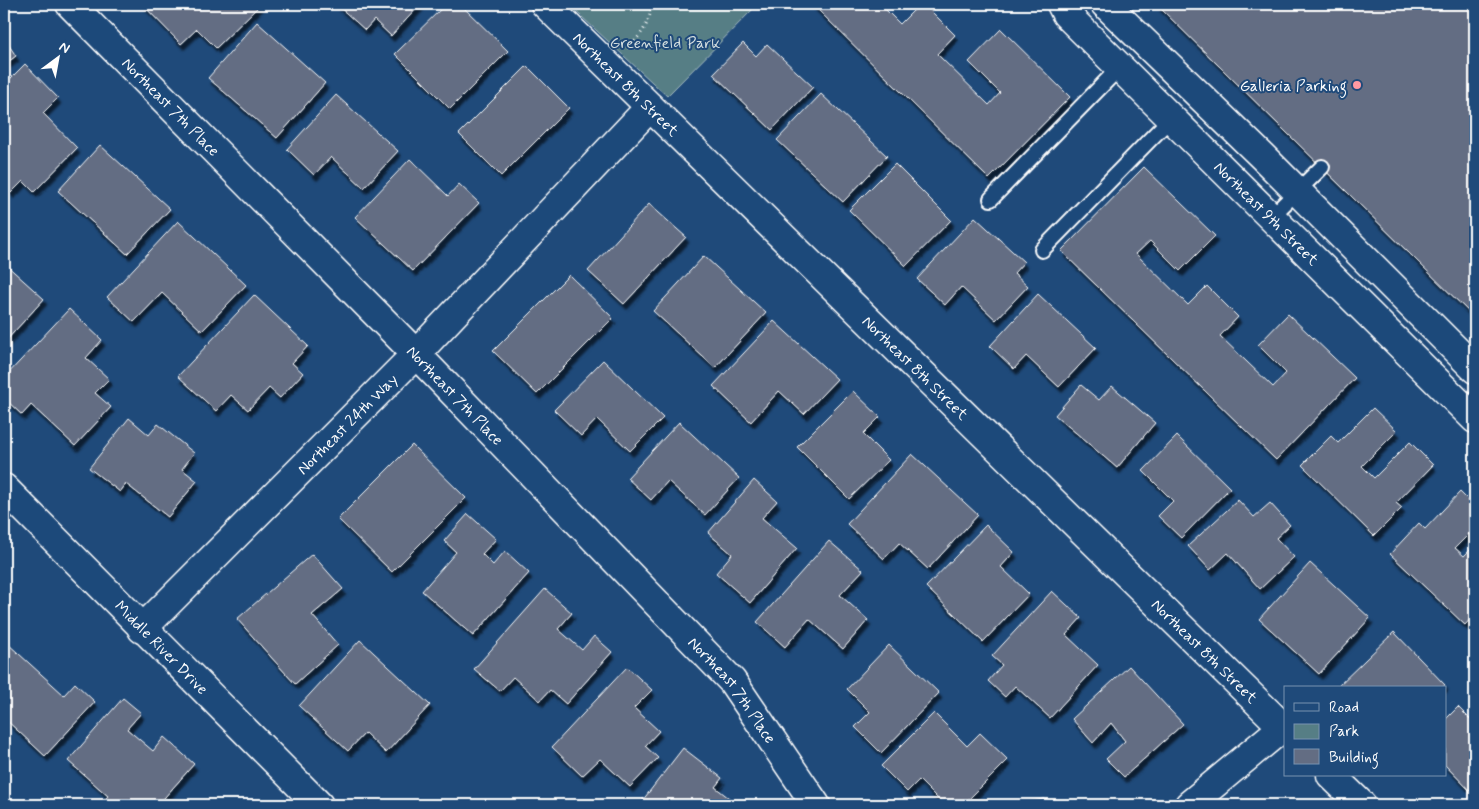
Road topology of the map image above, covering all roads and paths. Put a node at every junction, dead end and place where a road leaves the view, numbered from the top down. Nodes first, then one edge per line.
1 (70, 4) edge
2 (545, 4) edge
3 (652, 4) edge
4 (1061, 4) edge
5 (1105, 4) edge
6 (608, 65) junction
7 (1120, 67) junction
8 (650, 107) junction
9 (1171, 118) junction
10 (1322, 167) dead end
11 (1297, 192) junction
12 (992, 199) dead end
13 (1272, 217) junction
14 (1042, 250) dead end
15 (416, 354) junction
16 (1475, 369) edge
17 (1475, 419) edge
18 (4, 488) edge
19 (142, 629) junction
20 (1284, 728) edge
21 (1333, 776) edge
22 (319, 805) edge
23 (816, 805) edge
24 (1189, 805) edge
25 (1362, 805) edge

1 - 15 street, Northeast 7th Place
2 - 6 street, Northeast 8th Street
3 - 6 path
4 - 7 street, Northeast 9th Street
5 - 11 street
6 - 8 street, Northeast 8th Street
7 - 9 street, Northeast 9th Street
7 - 12 lane
8 - 15 street, Northeast 24th Way
8 - 20 street, Northeast 8th Street
9 - 13 street, Northeast 9th Street
9 - 14 lane
10 - 11 lane
11 - 13 lane
11 - 16 street
13 - 17 street, Northeast 9th Street
15 - 19 street, Northeast 24th Way
15 - 23 street, Northeast 7th Place
18 - 19 street, Middle River Drive
19 - 22 street, Middle River Drive
20 - 24 street
21 - 25 street

